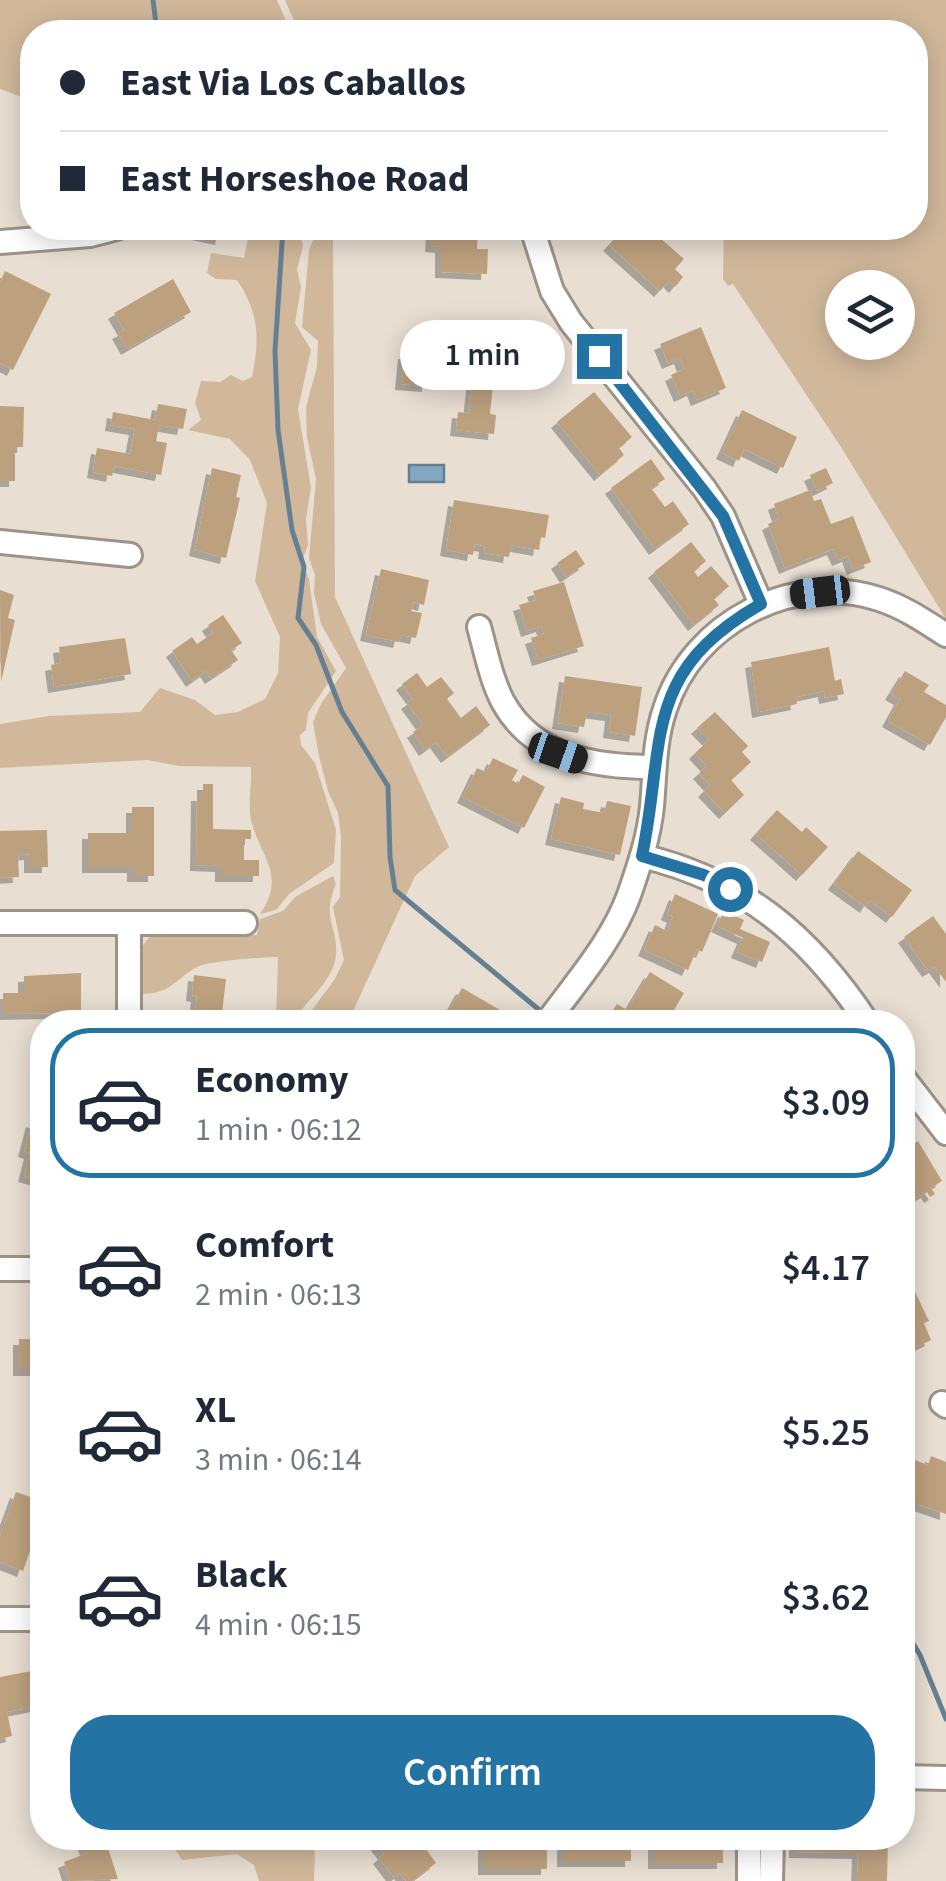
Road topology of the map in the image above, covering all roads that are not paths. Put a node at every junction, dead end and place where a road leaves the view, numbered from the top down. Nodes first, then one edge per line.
1 (26, 240) edge
2 (536, 240) edge
3 (0, 242) edge
4 (0, 542) edge
5 (130, 555) dead end
6 (761, 604) junction
7 (479, 627) dead end
8 (946, 636) edge
9 (654, 768) junction
10 (642, 856) junction
11 (0, 923) edge
12 (129, 924) junction
13 (245, 924) dead end
14 (128, 1010) edge
15 (555, 1010) edge
16 (858, 1010) edge
17 (915, 1099) edge
18 (946, 1133) edge
19 (0, 1269) edge
20 (30, 1270) edge
21 (0, 1619) edge
22 (30, 1619) edge
23 (915, 1777) edge
24 (946, 1778) edge
25 (752, 1850) edge
26 (768, 1850) edge
27 (760, 1878) edge

1 - 3 street
2 - 6 street
4 - 5 street
6 - 8 street
6 - 9 street
7 - 9 street
9 - 10 street
10 - 15 street
10 - 16 street
11 - 12 street
12 - 13 street
12 - 14 street
17 - 18 street
19 - 20 street
21 - 22 street
23 - 24 street
25 - 27 street
26 - 27 street

